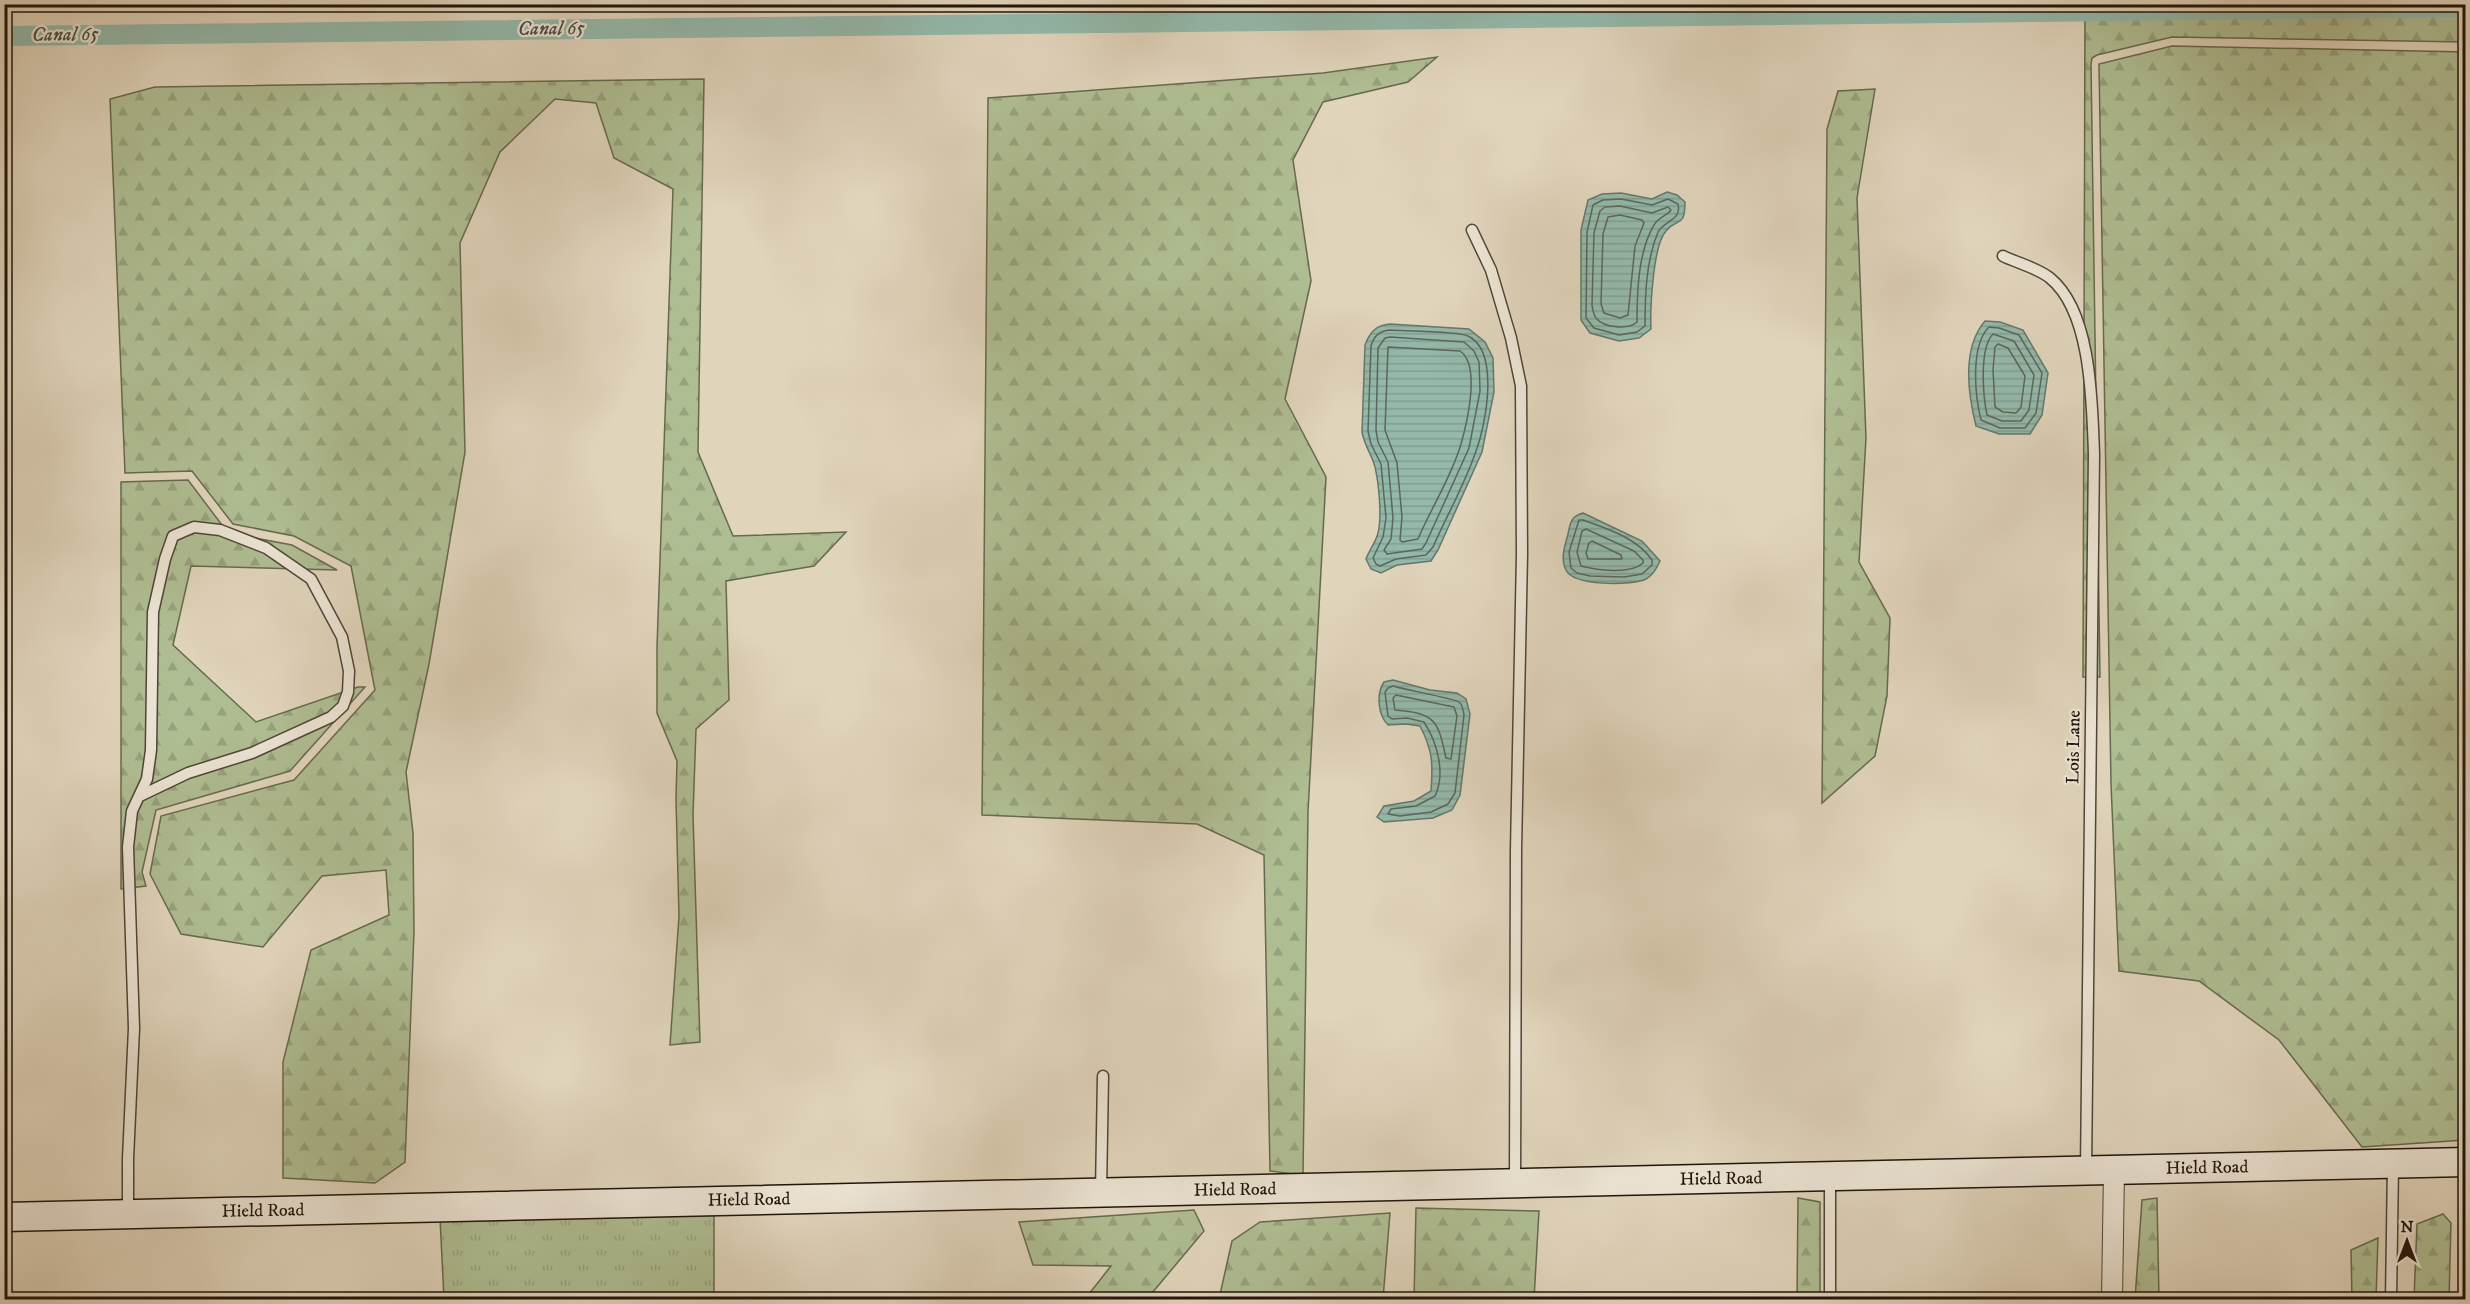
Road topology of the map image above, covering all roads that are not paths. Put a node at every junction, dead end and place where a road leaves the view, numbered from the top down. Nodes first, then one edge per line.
1 (1472, 230) dead end
2 (2003, 256) dead end
3 (140, 796) junction
4 (1103, 1076) dead end
5 (2466, 1162) edge
6 (2393, 1164) junction
7 (2086, 1170) junction
8 (2114, 1170) junction
9 (1830, 1176) junction
10 (1515, 1183) junction
11 (1101, 1192) junction
12 (128, 1214) junction
13 (4, 1217) edge
14 (1830, 1299) edge
15 (2112, 1299) edge
16 (2391, 1299) edge

1 - 10 lane
2 - 7 lane, Lois Lane
3 - 3 lane
3 - 12 lane
4 - 11 lane
5 - 6 street, Hield Road
6 - 8 street, Hield Road
6 - 16 lane
7 - 8 street, Hield Road
7 - 9 street, Hield Road
8 - 15 street
9 - 10 street, Hield Road
9 - 14 lane
10 - 11 street, Hield Road
11 - 12 street, Hield Road
12 - 13 street, Hield Road

